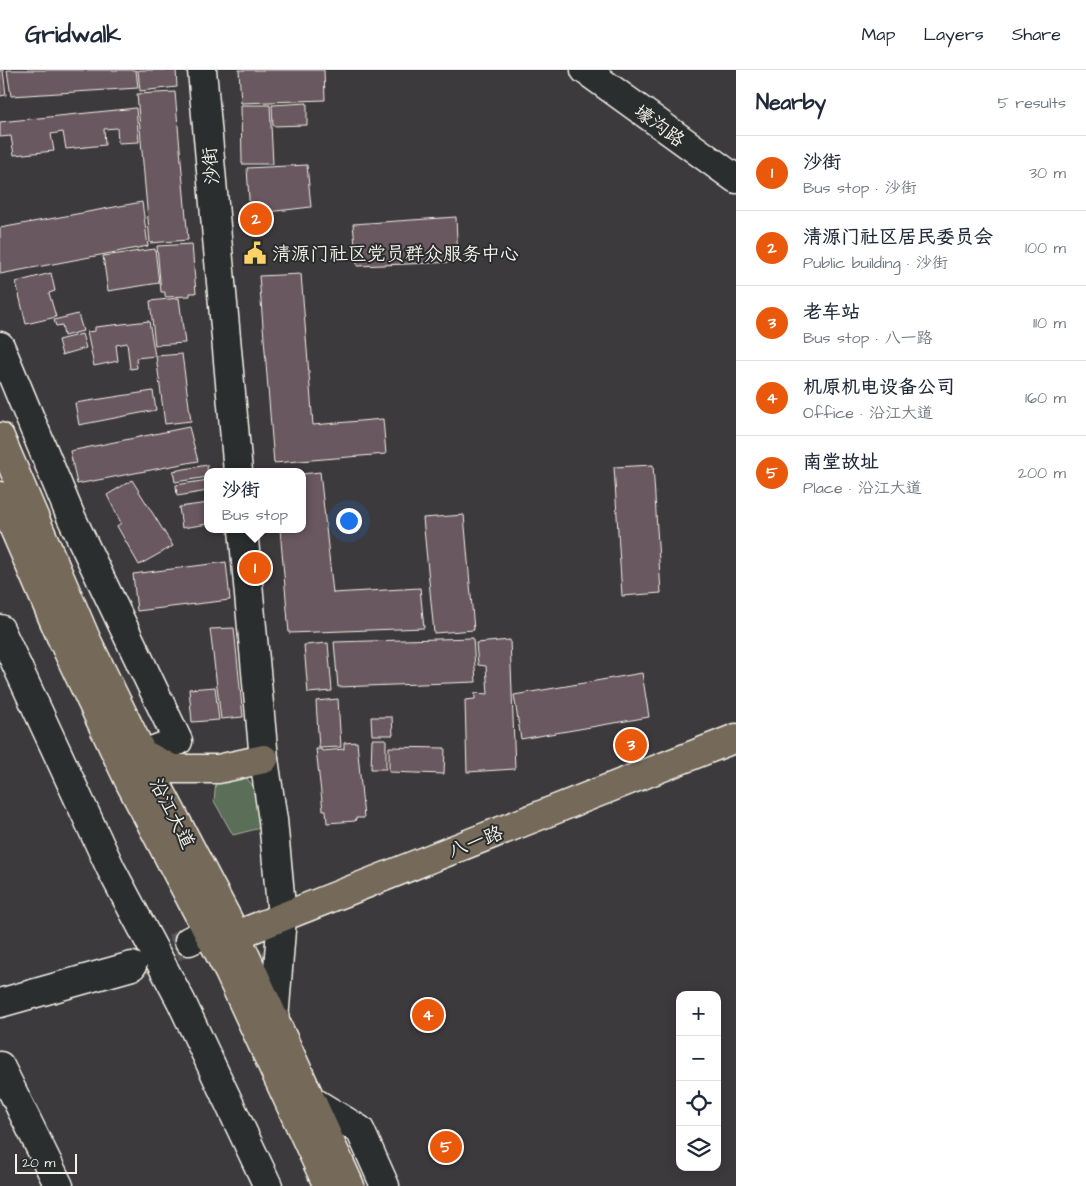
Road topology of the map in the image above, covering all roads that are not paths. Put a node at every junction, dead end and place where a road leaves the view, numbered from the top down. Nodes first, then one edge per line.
1 (202, 70) edge
2 (585, 70) edge
3 (736, 179) edge
4 (0, 346) edge
5 (0, 437) edge
6 (238, 468) edge
7 (0, 496) edge
8 (243, 533) edge
9 (0, 630) edge
10 (736, 738) edge
11 (143, 754) junction
12 (264, 759) junction
13 (282, 917) junction
14 (212, 938) junction
15 (132, 966) tunnel mouth
16 (0, 1003) edge
17 (274, 1020) junction
18 (0, 1066) edge
19 (309, 1099) junction
20 (59, 1186) edge
21 (268, 1186) edge
22 (328, 1186) edge
23 (350, 1186) edge
24 (385, 1186) edge

1 - 6 street, 沙街
2 - 3 street, 壕沟路
4 - 11 street
5 - 11 main road, 沿江大道
7 - 14 main road, 沿江大道
8 - 12 street
9 - 21 street
10 - 13 main road, 八一路
11 - 12 main road
11 - 14 main road, 沿江大道
12 - 13 street
13 - 14 main road, 八一路
13 - 17 street
14 - 17 main road, 沿江大道
14 - 22 main road, 沿江大道
15 - 16 street
17 - 19 main road, 沿江大道
18 - 20 street
19 - 23 main road, 沿江大道
19 - 24 street

